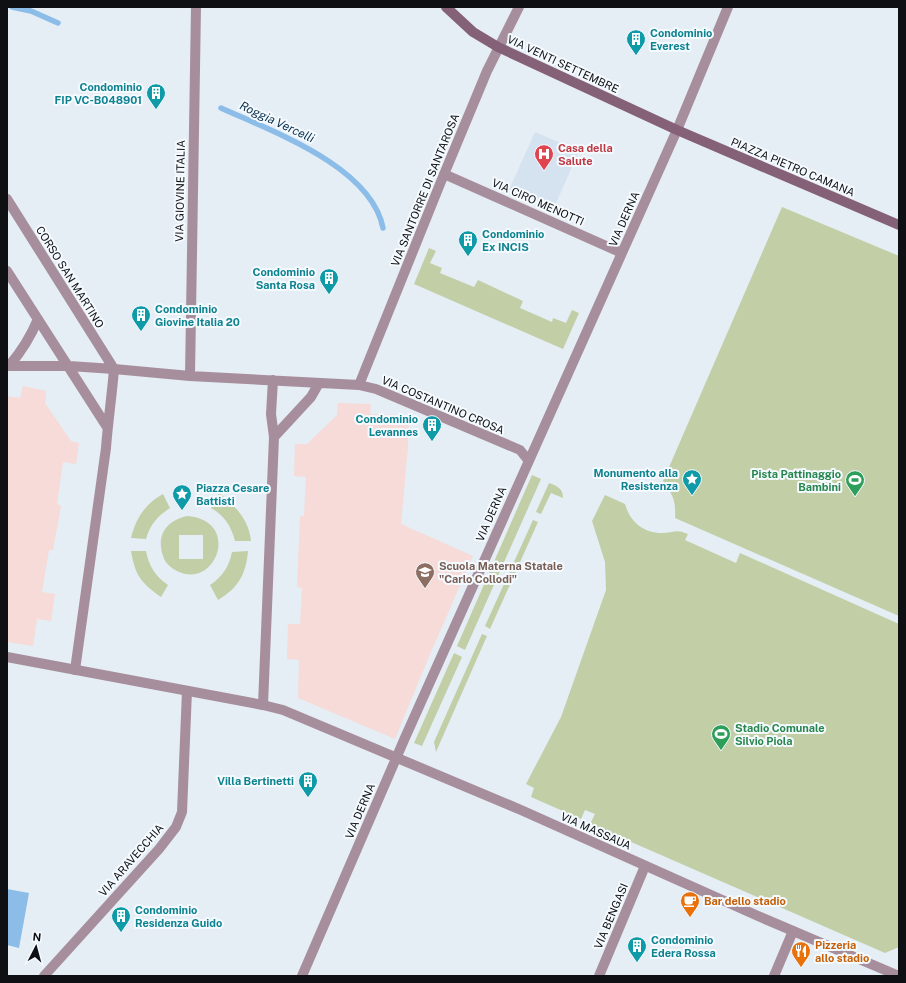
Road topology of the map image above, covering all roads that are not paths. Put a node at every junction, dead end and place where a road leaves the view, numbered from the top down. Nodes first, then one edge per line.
1 (196, 7) edge
2 (446, 7) edge
3 (519, 7) edge
4 (728, 7) edge
5 (498, 47) junction
6 (678, 130) junction
7 (444, 174) junction
8 (7, 199) edge
9 (899, 225) edge
10 (622, 253) junction
11 (7, 271) edge
12 (38, 319) junction
13 (8, 366) edge
14 (69, 366) junction
15 (114, 369) junction
16 (190, 376) junction
17 (273, 380) junction
18 (319, 383) junction
19 (359, 386) junction
20 (107, 427) junction
21 (274, 437) junction
22 (528, 460) junction
23 (7, 657) edge
24 (75, 670) junction
25 (186, 690) junction
26 (262, 705) junction
27 (396, 757) junction
28 (645, 866) junction
29 (793, 931) junction
30 (44, 976) edge
31 (302, 976) edge
32 (599, 976) edge
33 (774, 976) edge
34 (899, 976) edge

1 - 16 street, VIA GIOVINE ITALIA
2 - 5 main road, VIA VENTI SETTEMBRE
3 - 5 street, VIA SANTORRE DI SANTAROSA
4 - 6 street, VIA DERNA
5 - 6 main road, VIA VENTI SETTEMBRE
5 - 7 street, VIA SANTORRE DI SANTAROSA
6 - 9 main road, PIAZZA PIETRO CAMANA
6 - 10 street, VIA DERNA
7 - 10 street, VIA CIRO MENOTTI
7 - 19 street, VIA SANTORRE DI SANTAROSA
8 - 15 street, CORSO SAN MARTINO
10 - 22 street, VIA DERNA
11 - 12 street
12 - 13 street
12 - 14 street
13 - 14 street
14 - 15 street
14 - 20 street
15 - 16 street
15 - 20 street
16 - 17 street
17 - 18 street
17 - 21 street
18 - 19 street, VIA COSTANTINO CROSA
18 - 21 street
19 - 22 street, VIA COSTANTINO CROSA
20 - 24 street
21 - 26 street
22 - 27 street, VIA DERNA
23 - 24 street
24 - 25 street
25 - 26 street
25 - 30 street, VIA ARAVECCHIA
26 - 27 street, VIA MASSAUA
27 - 28 street, VIA MASSAUA
27 - 31 street, VIA DERNA
28 - 29 street, VIA MASSAUA
28 - 32 street, VIA BENGASI
29 - 33 street
29 - 34 street, VIA MASSAUA

